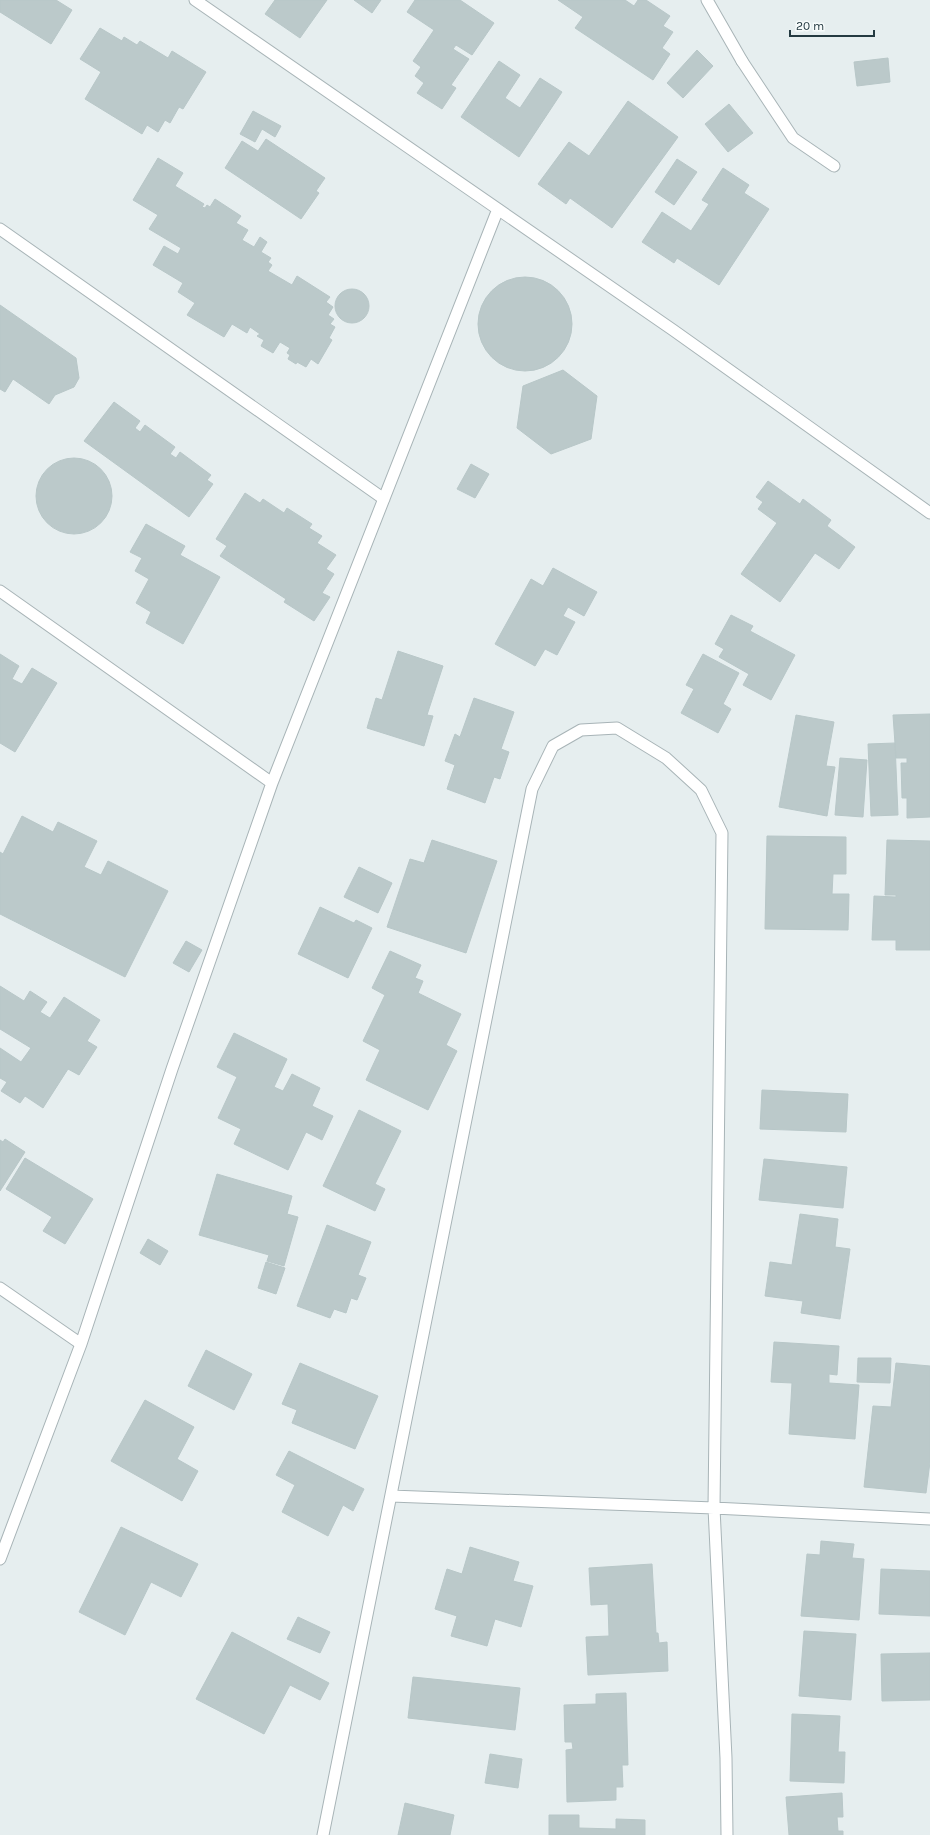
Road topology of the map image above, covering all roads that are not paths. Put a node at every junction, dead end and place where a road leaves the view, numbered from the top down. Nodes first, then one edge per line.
1 (195, 0) edge
2 (707, 0) edge
3 (834, 166) dead end
4 (498, 209) junction
5 (0, 229) edge
6 (384, 499) junction
7 (930, 514) edge
8 (0, 591) edge
9 (272, 783) junction
10 (0, 1288) edge
11 (81, 1344) junction
12 (391, 1496) junction
13 (714, 1508) junction
14 (930, 1519) edge
15 (0, 1559) edge
16 (323, 1835) edge
17 (727, 1835) edge

1 - 4 street
2 - 3 street
4 - 6 street
4 - 7 street
5 - 6 street
6 - 9 street
8 - 9 street
9 - 11 street
10 - 11 street
11 - 15 street
12 - 13 street
12 - 13 street
12 - 16 street
13 - 14 street
13 - 17 street

